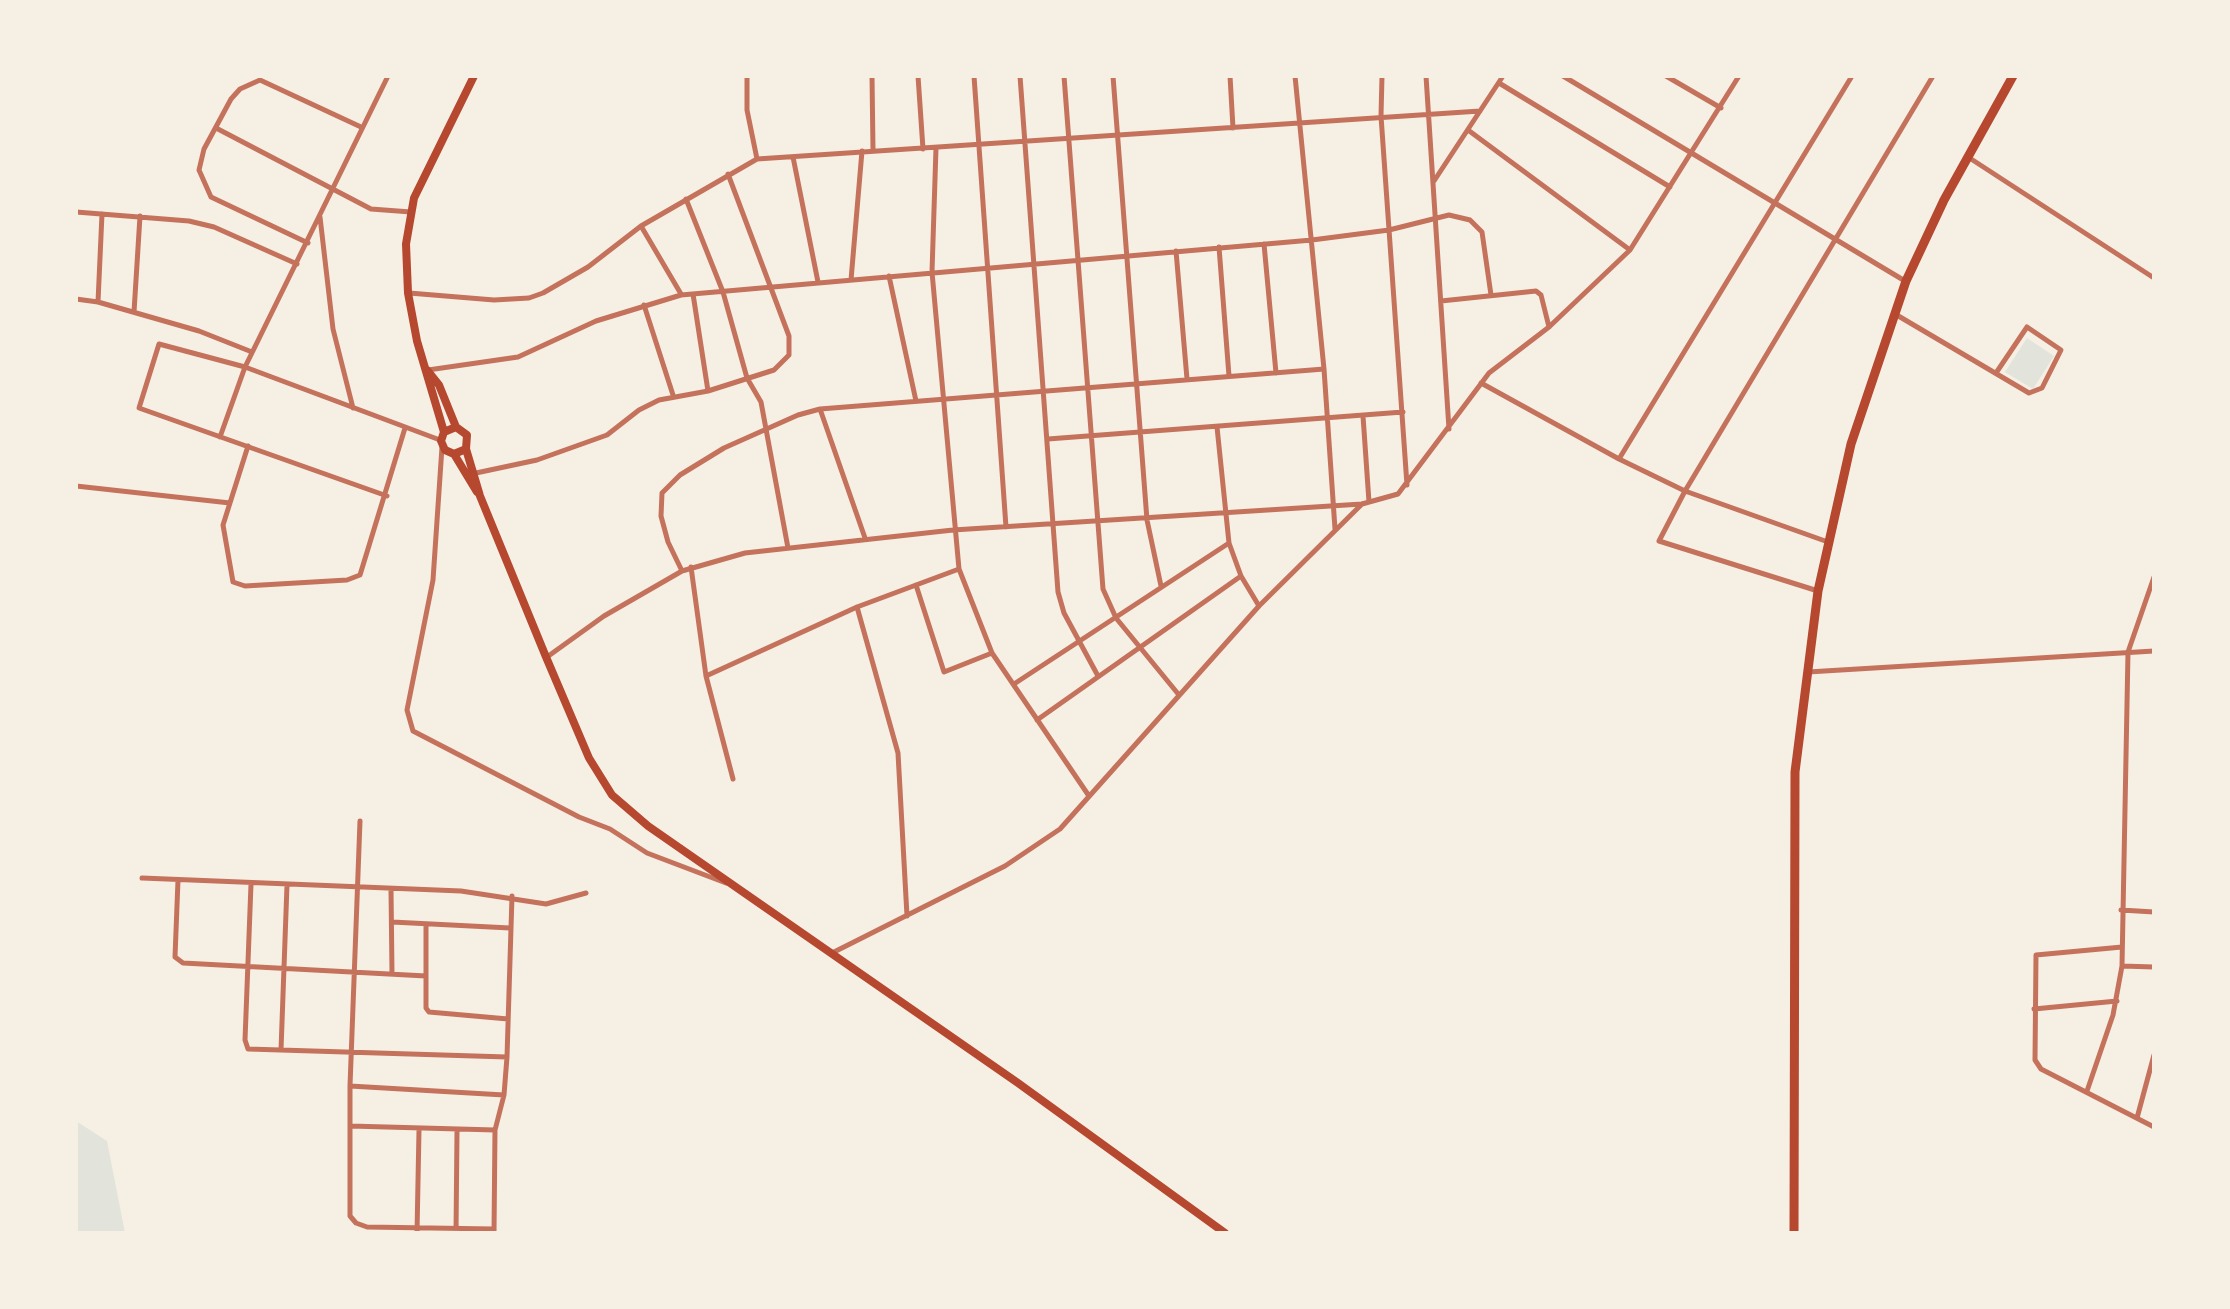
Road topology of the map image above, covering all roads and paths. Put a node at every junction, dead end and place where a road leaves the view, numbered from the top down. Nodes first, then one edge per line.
1 (388, 76) edge
2 (474, 76) edge
3 (747, 76) edge
4 (872, 76) edge
5 (918, 76) edge
6 (974, 76) edge
7 (1020, 76) edge
8 (1064, 76) edge
9 (1113, 76) edge
10 (1230, 76) edge
11 (1295, 76) edge
12 (1382, 76) edge
13 (1426, 76) edge
14 (1503, 76) edge
15 (1563, 76) edge
16 (1666, 76) edge
17 (1739, 76) edge
18 (1852, 76) edge
19 (1933, 76) edge
20 (2013, 76) edge
21 (1499, 83) junction
22 (1721, 108) junction
23 (1480, 111) junction
24 (1428, 112) junction
25 (1381, 116) junction
26 (1300, 123) junction
27 (361, 127) junction
28 (216, 128) junction
29 (1233, 128) junction
30 (1468, 130) junction
31 (1117, 137) junction
32 (1069, 140) junction
33 (1025, 144) junction
34 (980, 146) junction
35 (936, 148) junction
36 (923, 149) junction
37 (873, 150) junction
38 (862, 151) junction
39 (1694, 153) junction
40 (793, 157) junction
41 (1967, 157) junction
42 (757, 159) junction
43 (728, 174) junction
44 (1433, 181) junction
45 (334, 187) junction
46 (1670, 187) junction
47 (686, 199) junction
48 (1775, 202) junction
49 (76, 212) edge
50 (411, 212) junction
51 (102, 214) junction
52 (140, 216) junction
53 (320, 216) junction
54 (1435, 217) junction
55 (641, 226) junction
56 (1389, 230) junction
57 (1835, 238) junction
58 (1312, 240) junction
59 (308, 243) junction
60 (1264, 244) junction
61 (1219, 247) junction
62 (1630, 250) junction
63 (1176, 251) junction
64 (1126, 258) junction
65 (1078, 261) junction
66 (297, 264) junction
67 (1035, 265) junction
68 (988, 268) junction
69 (932, 272) junction
70 (889, 276) junction
71 (2154, 278) edge
72 (851, 280) junction
73 (1906, 281) junction
74 (818, 282) junction
75 (772, 287) junction
76 (723, 292) junction
77 (408, 293) junction
78 (693, 294) junction
79 (681, 295) junction
80 (1491, 295) junction
81 (76, 299) edge
82 (1441, 301) junction
83 (98, 302) junction
84 (644, 305) junction
85 (134, 312) junction
86 (1894, 313) junction
87 (1549, 327) junction
88 (252, 352) junction
89 (245, 367) junction
90 (1324, 369) junction
91 (427, 370) junction
92 (1276, 373) junction
93 (1996, 373) junction
94 (1229, 376) junction
95 (747, 378) junction
96 (1187, 379) junction
97 (1136, 383) junction
98 (1481, 383) junction
99 (1088, 388) junction
100 (1044, 390) junction
101 (708, 391) junction
102 (997, 394) junction
103 (673, 395) junction
104 (943, 398) junction
105 (916, 401) junction
106 (353, 408) junction
107 (820, 409) junction
108 (1403, 412) junction
109 (1363, 416) junction
110 (1328, 419) junction
111 (456, 427) junction
112 (1217, 427) junction
113 (405, 428) junction
114 (767, 428) junction
115 (1449, 430) junction
116 (1139, 431) junction
117 (1091, 435) junction
118 (220, 437) junction
119 (1048, 439) junction
120 (442, 440) junction
121 (248, 446) junction
122 (466, 449) junction
123 (454, 454) junction
124 (1619, 459) junction
125 (476, 473) junction
126 (1407, 485) junction
127 (76, 486) edge
128 (1685, 491) junction
129 (387, 496) junction
130 (480, 496) junction
131 (230, 503) junction
132 (1366, 503) junction
133 (1333, 506) junction
134 (1225, 514) junction
135 (1147, 520) junction
136 (1096, 521) junction
137 (1054, 524) junction
138 (1006, 527) junction
139 (953, 530) junction
140 (1335, 530) junction
141 (865, 538) junction
142 (1828, 542) junction
143 (1229, 543) junction
144 (788, 548) junction
145 (691, 567) junction
146 (959, 569) junction
147 (682, 571) junction
148 (1241, 576) junction
149 (2154, 577) edge
150 (916, 585) junction
151 (1161, 586) junction
152 (1818, 591) junction
153 (2150, 601) edge
154 (1259, 606) junction
155 (857, 607) junction
156 (1116, 618) junction
157 (1078, 641) junction
158 (1137, 647) junction
159 (2154, 651) edge
160 (2128, 652) junction
161 (992, 653) junction
162 (546, 657) junction
163 (1805, 672) junction
164 (706, 676) junction
165 (1098, 676) junction
166 (1014, 684) junction
167 (1179, 695) junction
168 (1037, 720) junction
169 (733, 779) dead end
170 (1089, 796) junction
171 (360, 821) dead end
172 (142, 878) dead end
173 (178, 880) junction
174 (251, 884) junction
175 (287, 885) junction
176 (358, 887) junction
177 (739, 888) junction
178 (391, 889) junction
179 (586, 893) dead end
180 (512, 896) junction
181 (2121, 910) junction
182 (2154, 912) edge
183 (907, 916) junction
184 (392, 922) junction
185 (426, 924) junction
186 (510, 928) junction
187 (2122, 947) junction
188 (832, 953) junction
189 (248, 966) junction
190 (2122, 966) junction
191 (2154, 967) edge
192 (283, 968) junction
193 (355, 970) junction
194 (392, 973) junction
195 (426, 976) junction
196 (2117, 1001) junction
197 (2034, 1009) junction
198 (508, 1019) junction
199 (281, 1050) junction
200 (352, 1052) junction
201 (2154, 1055) edge
202 (507, 1057) junction
203 (350, 1086) junction
204 (2087, 1091) junction
205 (504, 1095) junction
206 (2137, 1118) junction
207 (350, 1126) junction
208 (2154, 1127) edge
209 (419, 1130) junction
210 (495, 1130) junction
211 (457, 1131) junction
212 (417, 1230) edge
213 (456, 1230) edge
214 (494, 1231) edge
215 (1225, 1233) edge
216 (1794, 1233) edge

1 - 27 street
2 - 50 main road
3 - 42 street
4 - 37 street
5 - 36 street
6 - 34 street
7 - 33 street
8 - 32 street
9 - 31 street
10 - 29 street
11 - 26 street
12 - 25 street
13 - 24 street
14 - 21 street
15 - 39 street
16 - 22 street
17 - 22 street
18 - 48 street
19 - 57 street
20 - 41 main road
21 - 23 street
21 - 46 street
22 - 39 street
23 - 24 street
23 - 30 street
24 - 25 street
24 - 44 street
25 - 26 street
25 - 56 street
26 - 29 street
26 - 58 street
27 - 28 street
27 - 45 street
28 - 45 street
28 - 59 street
29 - 31 street
30 - 44 street
30 - 62 street
31 - 32 street
31 - 64 street
32 - 33 street
32 - 65 street
33 - 34 street
33 - 67 street
34 - 35 street
34 - 68 street
35 - 36 street
35 - 69 street
36 - 37 street
37 - 38 street
38 - 40 street
38 - 72 street
39 - 46 street
39 - 48 street
40 - 42 street
40 - 74 street
41 - 71 street
41 - 73 main road
42 - 43 street
43 - 47 street
43 - 75 street
44 - 54 street
45 - 50 street
45 - 53 street
46 - 62 street
47 - 55 street
47 - 76 street
48 - 57 street
48 - 124 street
49 - 51 street
50 - 77 main road
51 - 52 street
51 - 83 street
52 - 66 street
52 - 85 street
53 - 59 street
53 - 106 street
54 - 56 street
54 - 80 street
54 - 82 street
55 - 77 street
55 - 79 street
56 - 58 street
56 - 108 street
57 - 73 street
57 - 128 street
58 - 60 street
58 - 90 street
59 - 66 street
60 - 61 street
60 - 92 street
61 - 63 street
61 - 94 street
62 - 87 street
63 - 64 street
63 - 96 street
64 - 65 street
64 - 97 street
65 - 67 street
65 - 99 street
66 - 88 street
67 - 68 street
67 - 100 street
68 - 69 street
68 - 102 street
69 - 70 street
69 - 104 street
70 - 72 street
70 - 105 street
72 - 74 street
73 - 86 main road
74 - 75 street
75 - 76 street
75 - 95 street
76 - 78 street
76 - 95 street
77 - 91 main road
78 - 79 street
78 - 101 street
79 - 84 street
80 - 82 street
80 - 87 street
81 - 83 street
82 - 115 street
83 - 85 street
84 - 91 street
84 - 103 street
85 - 88 street
86 - 93 street
86 - 142 main road
87 - 98 street
88 - 89 street
89 - 106 street
89 - 118 street
89 - 118 street
90 - 92 street
90 - 110 street
91 - 111 main road
91 - 120 main road
92 - 94 street
93 - 93 street
94 - 96 street
95 - 101 street
95 - 114 street
96 - 97 street
97 - 99 street
97 - 116 street
98 - 115 street
98 - 124 street
99 - 100 street
99 - 117 street
100 - 102 street
100 - 119 street
101 - 103 street
102 - 104 street
102 - 138 street
103 - 125 street
104 - 105 street
104 - 139 street
105 - 107 street
106 - 113 street
107 - 114 street
107 - 141 street
108 - 109 street
108 - 126 street
109 - 110 street
109 - 132 street
110 - 112 street
110 - 133 street
111 - 120 main road
111 - 122 main road
112 - 116 street
112 - 134 street
113 - 120 street
113 - 129 street
114 - 144 street
114 - 147 street
115 - 126 street
116 - 117 street
116 - 135 street
117 - 119 street
117 - 136 street
118 - 121 street
119 - 137 street
120 - 123 main road
120 - 177 street
121 - 129 street
121 - 131 street
122 - 123 main road
122 - 125 main road
123 - 130 main road
124 - 128 street
125 - 130 main road
126 - 132 street
127 - 131 street
128 - 142 street
128 - 152 street
129 - 131 street
130 - 162 main road
132 - 133 street
132 - 140 street
133 - 134 street
133 - 140 street
134 - 135 street
134 - 143 street
135 - 136 street
135 - 151 street
136 - 137 street
136 - 156 street
137 - 138 street
137 - 157 street
138 - 139 street
139 - 141 street
139 - 146 street
140 - 154 street
141 - 144 street
142 - 152 main road
143 - 148 street
143 - 151 street
144 - 145 street
145 - 147 street
145 - 164 street
146 - 150 street
146 - 161 street
147 - 162 street
148 - 154 street
148 - 158 street
149 - 153 street
150 - 155 street
150 - 161 street
151 - 156 street
152 - 163 main road
153 - 160 street
154 - 167 street
155 - 164 street
155 - 183 street
156 - 157 street
156 - 158 street
157 - 165 street
157 - 166 street
158 - 165 street
158 - 167 street
159 - 160 street
160 - 163 street
160 - 181 street
161 - 166 street
162 - 177 main road
163 - 216 main road
164 - 169 street
165 - 168 street
166 - 168 street
167 - 170 street
168 - 170 street
170 - 183 street
171 - 176 street
172 - 173 street
173 - 174 street
173 - 189 street
174 - 175 street
174 - 189 street
175 - 176 street
175 - 192 street
176 - 178 street
176 - 193 street
177 - 188 main road
178 - 180 street
178 - 184 street
179 - 180 street
180 - 186 street
181 - 182 street
181 - 187 street
183 - 188 street
184 - 185 street
184 - 194 street
185 - 186 street
185 - 195 street
186 - 198 street
187 - 190 street
187 - 197 street
188 - 215 main road
189 - 192 street
189 - 199 street
190 - 191 street
190 - 196 street
192 - 193 street
192 - 199 street
193 - 194 street
193 - 200 street
194 - 195 street
195 - 198 street
196 - 197 street
196 - 204 street
197 - 204 street
198 - 202 street
199 - 200 street
200 - 202 street
200 - 203 street
201 - 206 street
202 - 205 street
203 - 205 street
203 - 207 street
204 - 206 street
205 - 210 street
206 - 208 street
207 - 209 street
207 - 212 street
209 - 211 street
209 - 212 street
210 - 211 street
210 - 214 street
211 - 213 street
212 - 213 street
213 - 214 street

